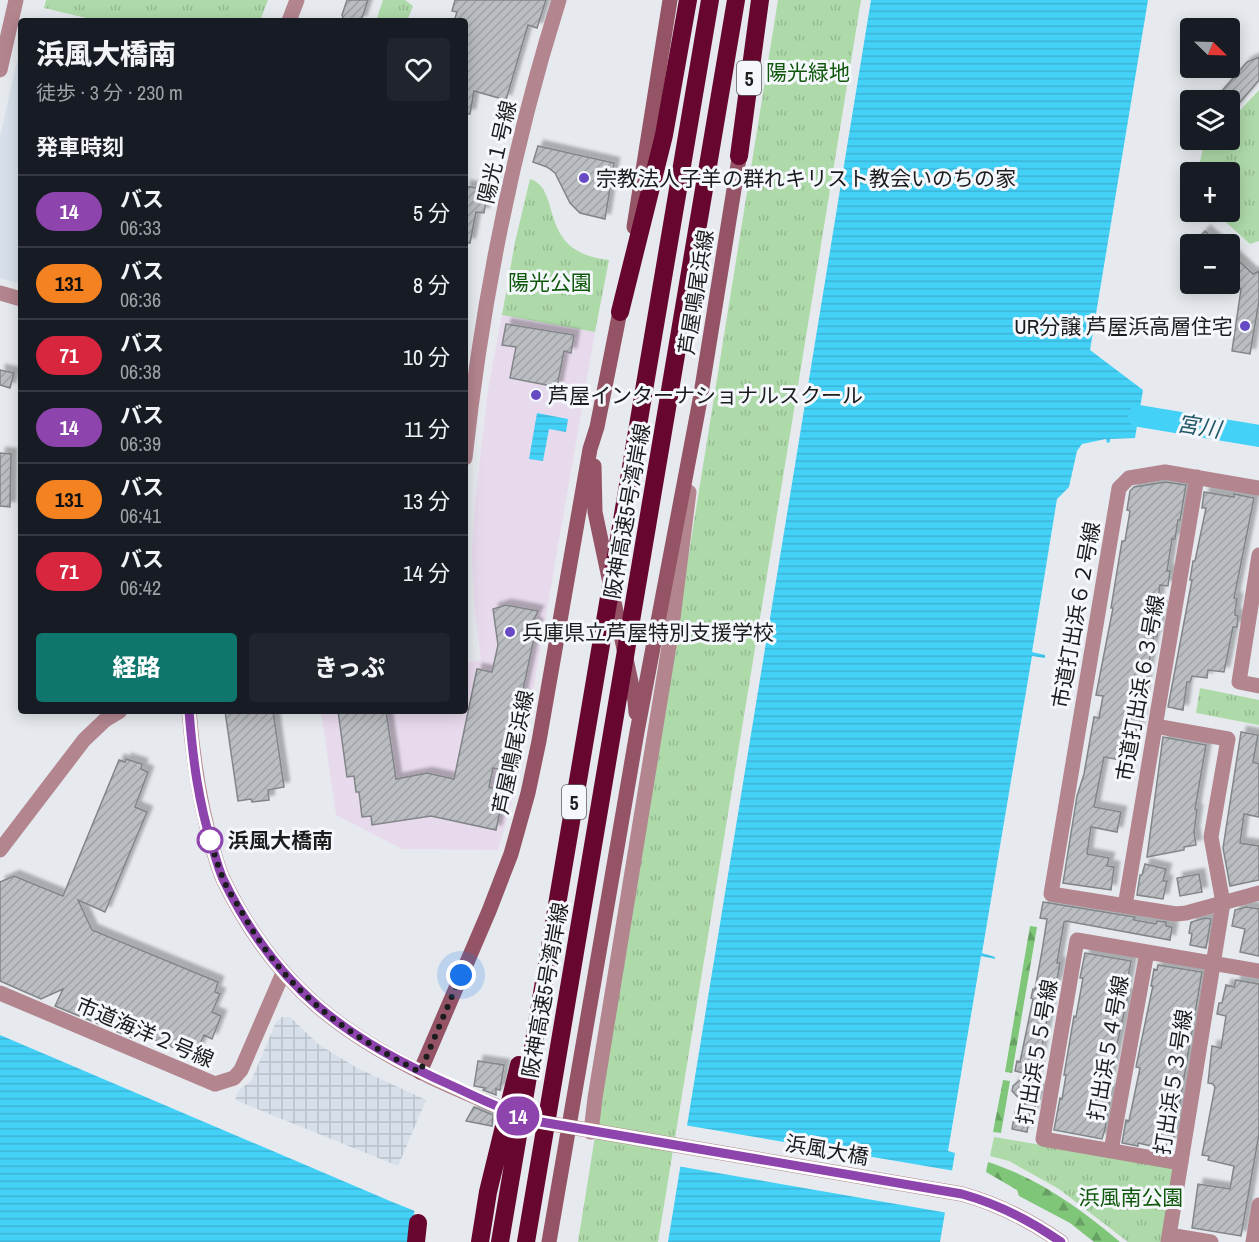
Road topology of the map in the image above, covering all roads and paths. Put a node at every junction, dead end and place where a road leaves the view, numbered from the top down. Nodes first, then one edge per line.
1 (16, 0) edge
2 (297, 0) edge
3 (559, 0) edge
4 (670, 0) edge
5 (688, 0) edge
6 (710, 0) edge
7 (736, 0) edge
8 (759, 0) edge
9 (766, 0) edge
10 (290, 18) edge
11 (0, 70) edge
12 (739, 156) junction
13 (0, 293) edge
14 (18, 298) edge
15 (620, 312) junction
16 (700, 400) junction
17 (597, 427) junction
18 (468, 432) edge
19 (1197, 477) junction
20 (1259, 488) edge
21 (1259, 555) edge
22 (1259, 686) edge
23 (115, 714) edge
24 (189, 714) edge
25 (1155, 726) junction
26 (637, 732) junction
27 (570, 820) junction
28 (0, 850) edge
29 (1259, 893) edge
30 (1222, 903) junction
31 (1125, 906) junction
32 (1146, 952) junction
33 (1214, 963) junction
34 (1259, 971) edge
35 (283, 973) junction
36 (0, 993) edge
37 (420, 1072) junction
38 (591, 1132) junction
39 (1111, 1151) junction
40 (1181, 1163) junction
41 (1259, 1205) edge
42 (418, 1223) dead end
43 (1169, 1239) edge
44 (416, 1242) edge
45 (480, 1242) edge
46 (500, 1242) edge
47 (526, 1242) edge
48 (549, 1242) edge
49 (1061, 1242) edge
50 (1211, 1242) edge
51 (1253, 1242) edge

1 - 11 street
2 - 10 street
3 - 18 street, 陽光１号線
4 - 15 main road, 芦屋鳴尾浜線
5 - 15 highway
6 - 27 highway, 阪神高速5号湾岸線 / 5
7 - 47 highway, 阪神高速5号湾岸線 / 5
8 - 12 highway, 5
9 - 12 main road, 芦屋鳴尾浜線
12 - 16 main road, 芦屋鳴尾浜線
13 - 14 street
15 - 17 main road, 芦屋鳴尾浜線
16 - 26 main road, 芦屋鳴尾浜線
16 - 38 street
17 - 26 main road, 芦屋鳴尾浜線
17 - 37 main road, 芦屋鳴尾浜線
19 - 20 street, 市道打出浜６２号線
19 - 25 street, 市道打出浜６３号線
19 - 31 street, 市道打出浜６２号線
21 - 22 street
23 - 28 street
24 - 35 street, 浜風大橋
25 - 30 street, 打出浜５３号線
25 - 31 street, 市道打出浜６３号線
26 - 48 main road, 芦屋鳴尾浜線
27 - 45 highway
27 - 46 highway, 阪神高速5号湾岸線 / 5
29 - 30 street
30 - 31 street
30 - 33 street, 打出浜５３号線
32 - 33 street
32 - 39 street, 打出浜５４号線
32 - 39 street, 打出浜５５号線
33 - 34 street
33 - 40 street, 打出浜５３号線
35 - 36 street, 市道海洋２号線
35 - 37 street, 浜風大橋
37 - 38 street, 浜風大橋
38 - 49 street, 浜風大橋
39 - 40 street, 打出浜５５号線
40 - 43 street, 打出浜５３号線
41 - 51 street
42 - 44 highway
43 - 50 street

